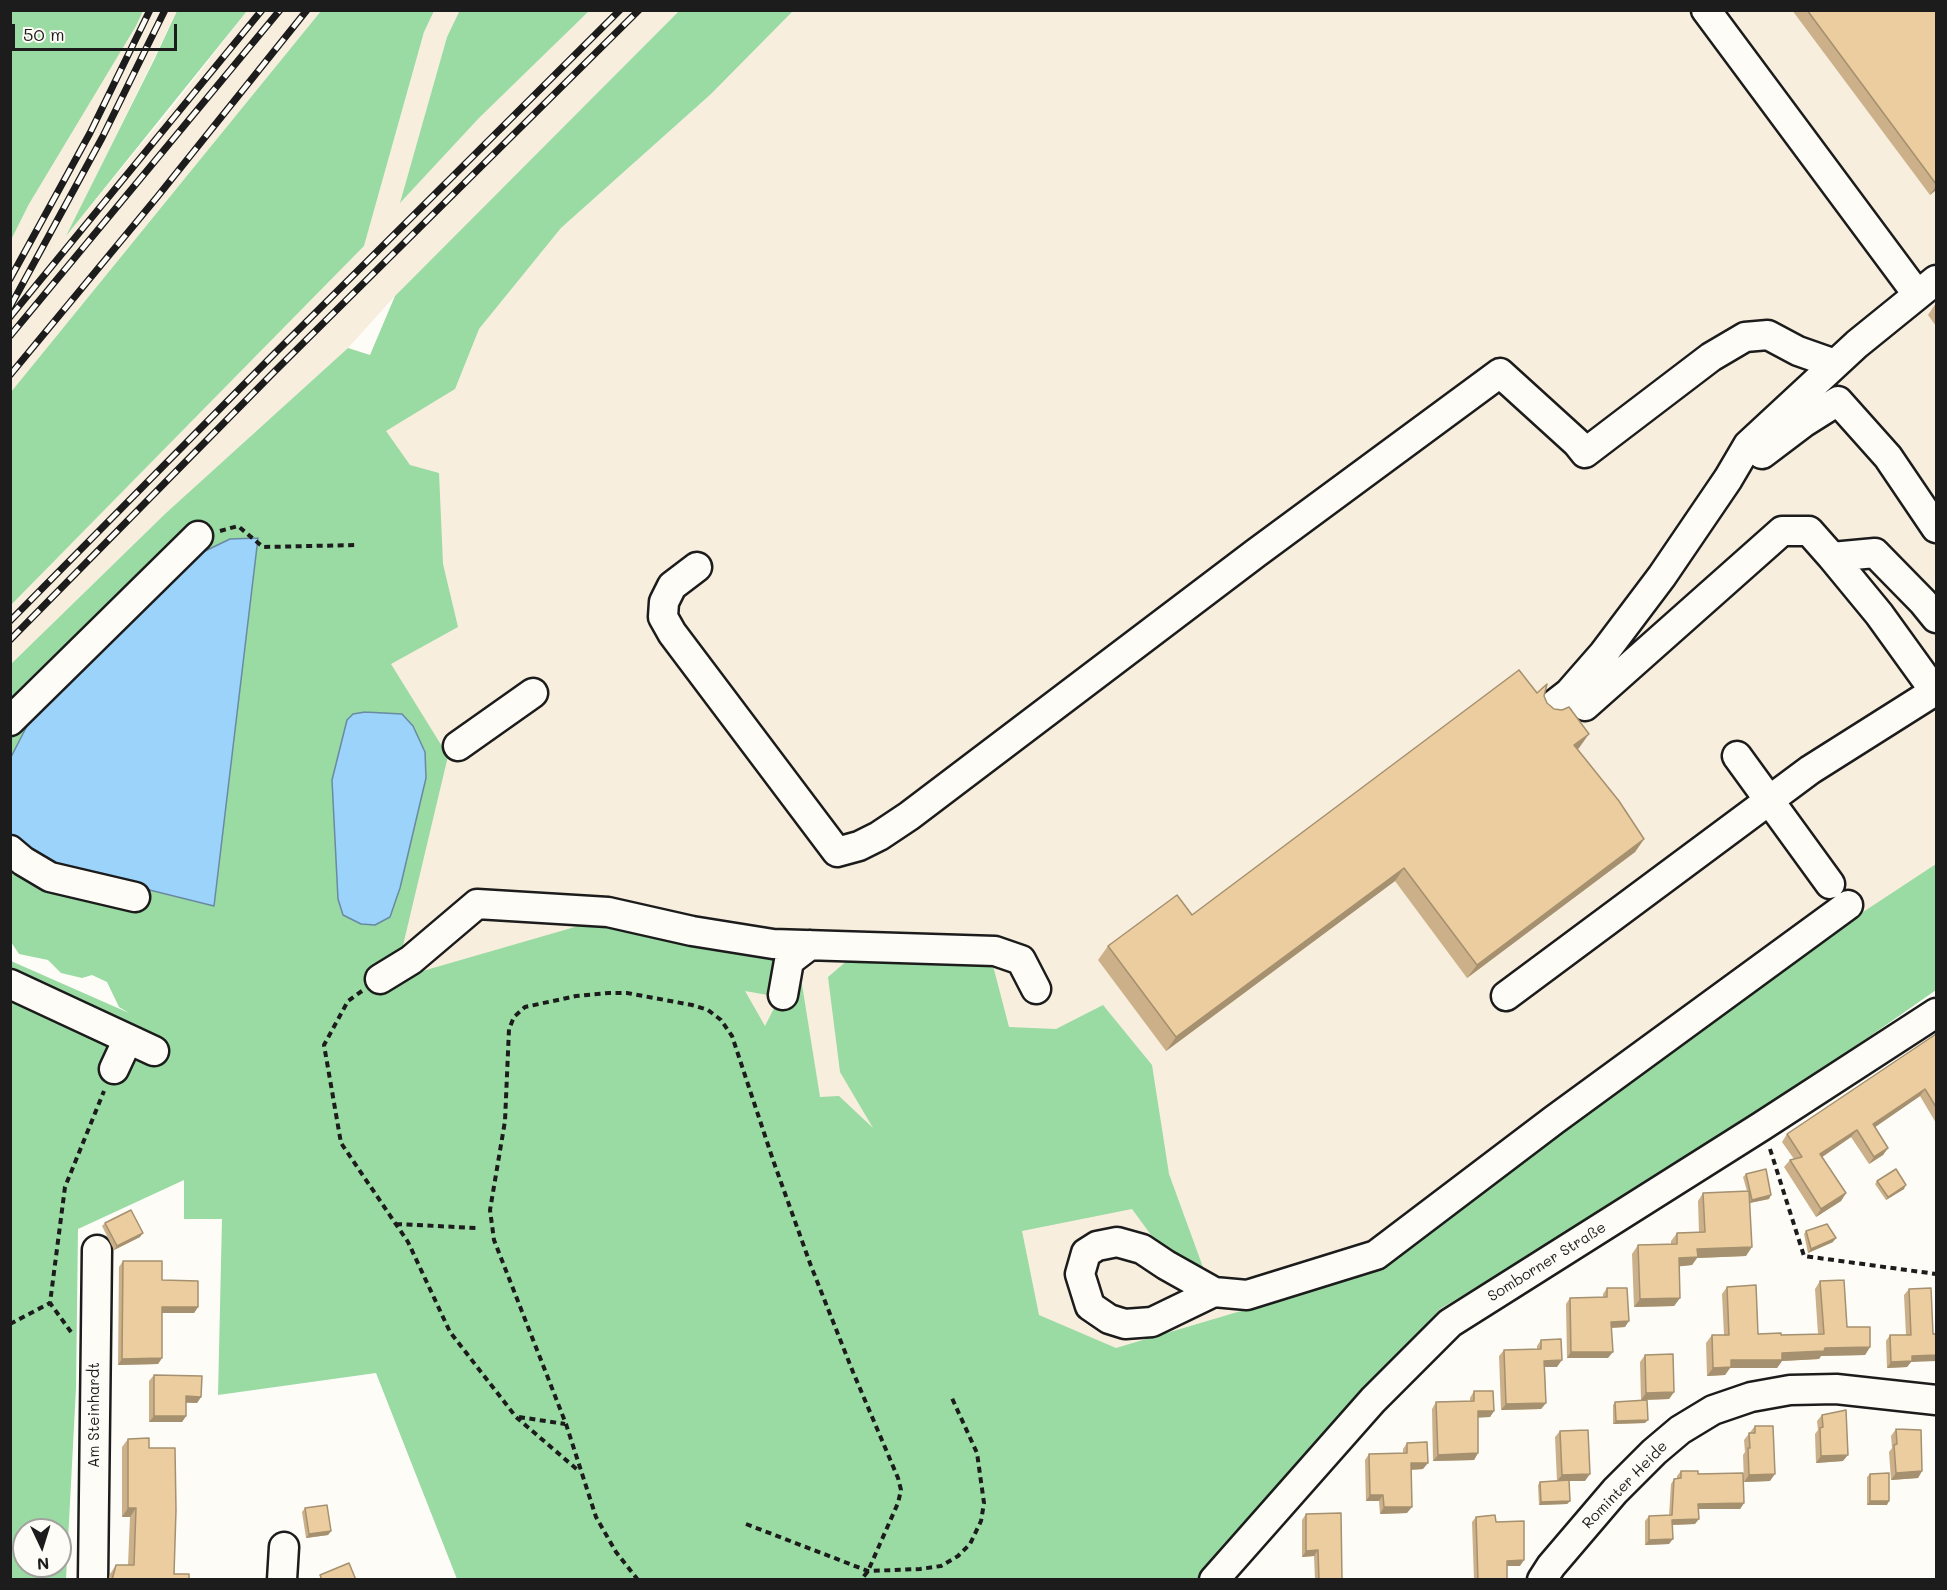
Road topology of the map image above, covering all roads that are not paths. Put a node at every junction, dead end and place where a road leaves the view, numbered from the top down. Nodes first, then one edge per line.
1 (1706, 10) edge
2 (1927, 287) edge
3 (1835, 364) junction
4 (1728, 479) junction
5 (1936, 528) edge
6 (198, 536) road end
7 (1832, 557) junction
8 (697, 567) dead end
9 (1936, 618) edge
10 (1936, 692) edge
11 (532, 693) dead end
12 (1586, 706) dead end
13 (1551, 707) edge
14 (12, 722) edge
15 (458, 746) dead end
16 (1737, 756) dead end
17 (1769, 800) junction
18 (10, 850) edge
19 (135, 897) dead end
20 (810, 945) junction
21 (380, 979) road end
22 (10, 984) edge
23 (1036, 989) dead end
24 (783, 995) dead end
25 (1506, 996) dead end
26 (1936, 1013) edge
27 (128, 1039) junction
28 (154, 1051) dead end
29 (114, 1068) road end
30 (97, 1250) dead end
31 (1214, 1292) dead end
32 (1936, 1400) edge
33 (284, 1547) dead end
34 (93, 1580) edge
35 (282, 1580) edge
36 (1214, 1580) edge
37 (1542, 1580) edge

1 - 2 street
2 - 3 street
3 - 4 street
3 - 8 street
4 - 5 street
4 - 13 street
6 - 14 street
7 - 9 street
7 - 10 street
7 - 12 street
10 - 17 street
11 - 15 street
16 - 17 street
17 - 25 street
17 - 31 street
18 - 19 street
20 - 21 street
20 - 23 street
20 - 24 street
22 - 27 street
26 - 36 street, Somborner Straße
27 - 28 street
27 - 29 street
30 - 34 street, Am Steinhardt
32 - 37 street, Rominter Heide
33 - 35 street

